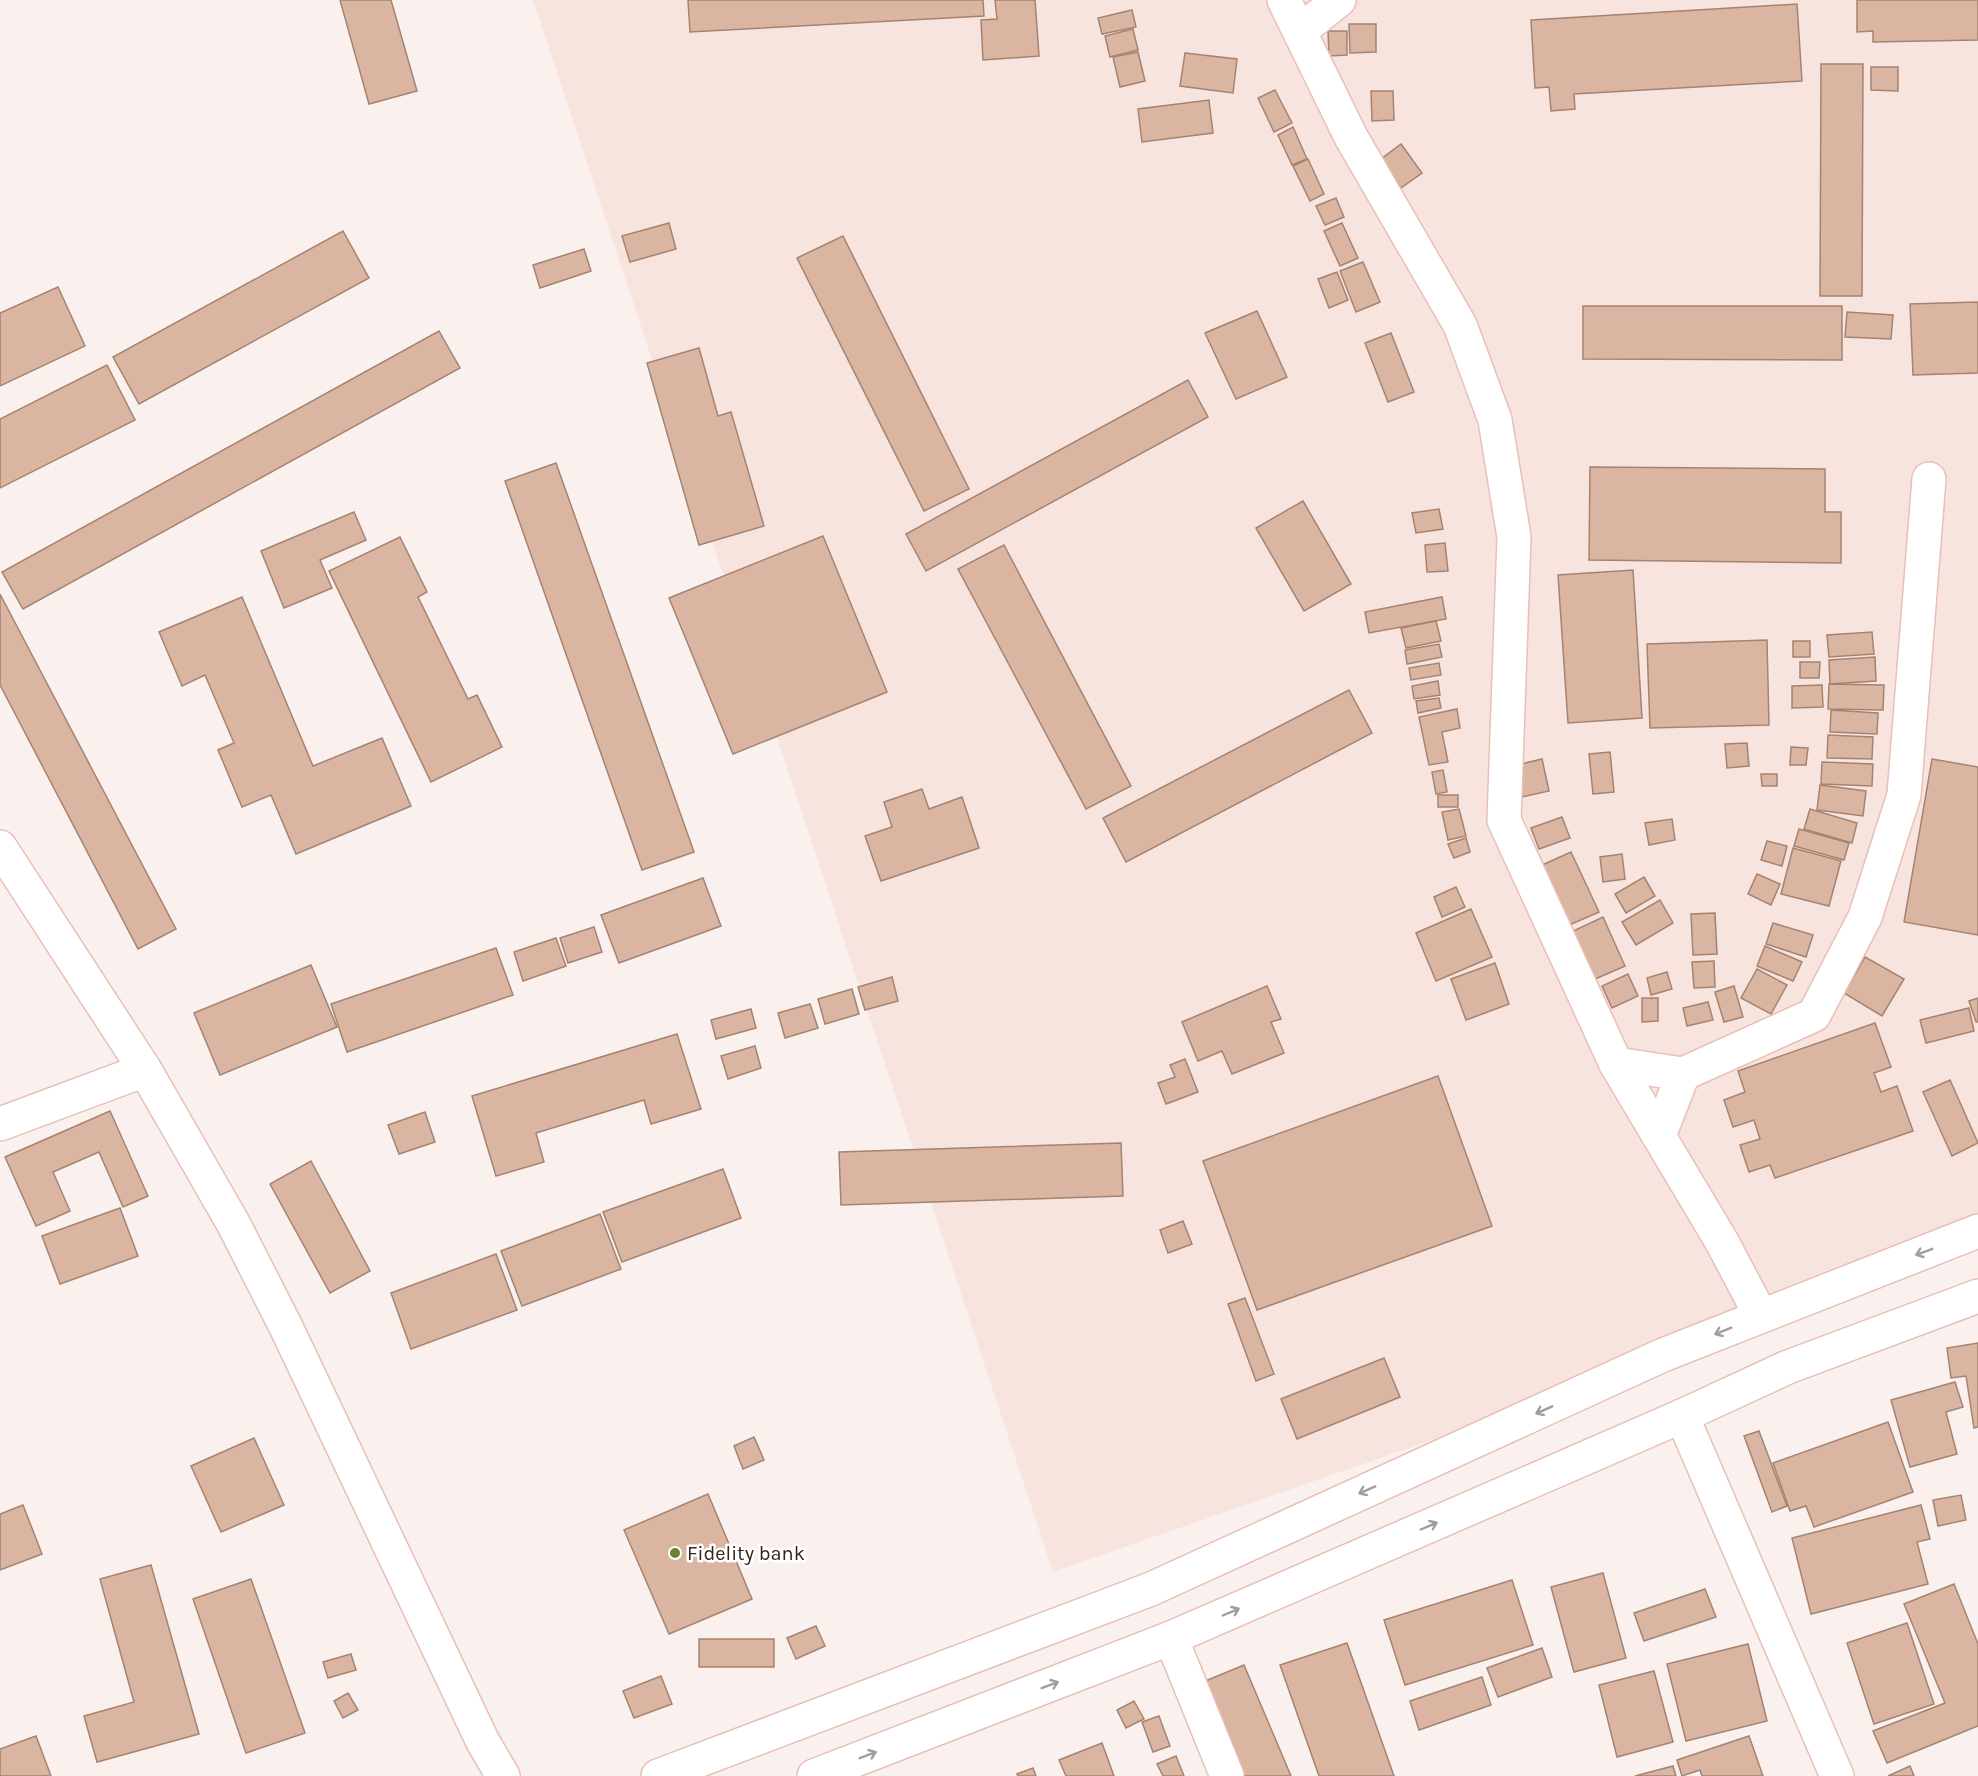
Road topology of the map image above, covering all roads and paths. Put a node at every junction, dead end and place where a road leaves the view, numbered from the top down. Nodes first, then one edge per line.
1 (1284, 0) edge
2 (1339, 0) edge
3 (1300, 31) junction
4 (1929, 478) dead end
5 (0, 847) edge
6 (1616, 1064) junction
7 (145, 1070) junction
8 (1683, 1074) junction
9 (0, 1124) edge
10 (1659, 1136) junction
11 (1978, 1230) edge
12 (1978, 1296) edge
13 (1761, 1316) junction
14 (1682, 1416) junction
15 (1171, 1638) junction
16 (483, 1742) junction
17 (487, 1776) edge
18 (503, 1776) edge
19 (658, 1776) edge
20 (814, 1776) edge
21 (1227, 1776) edge
22 (1837, 1776) edge

1 - 3 street
2 - 3 street
3 - 6 street
4 - 8 street
5 - 7 street
6 - 8 street
6 - 10 street
7 - 9 street
7 - 16 street
8 - 10 street
10 - 13 street
11 -> 13 street
12 - 14 street
13 -> 19 street
15 -> 14 street
14 - 22 street
20 -> 15 street
15 - 21 street
16 - 17 street
16 - 18 street

